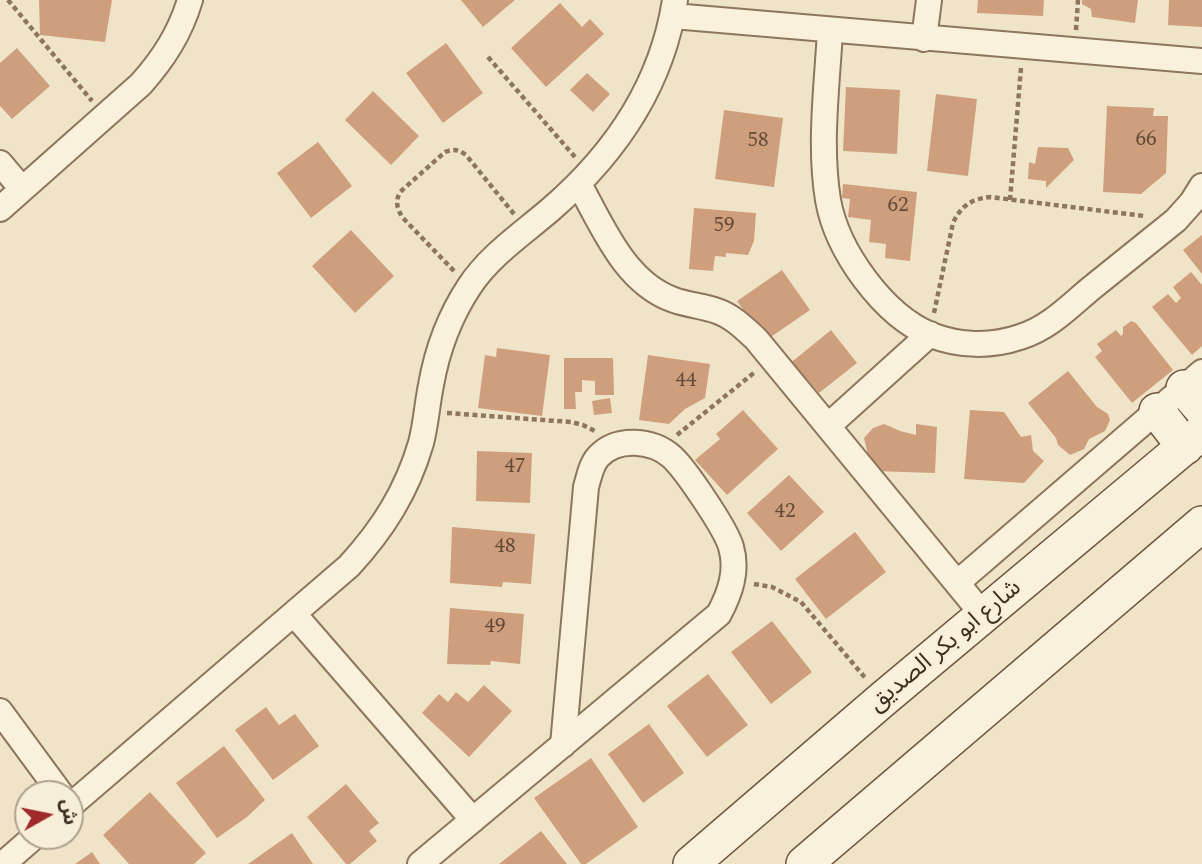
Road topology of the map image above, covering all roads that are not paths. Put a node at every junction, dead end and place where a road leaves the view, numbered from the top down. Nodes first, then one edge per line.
1 (190, 0) edge
2 (929, 0) edge
3 (674, 8) edge
4 (830, 31) junction
5 (924, 38) junction
6 (1202, 61) edge
7 (0, 163) edge
8 (585, 179) junction
9 (1202, 186) edge
10 (22, 189) junction
11 (0, 209) edge
12 (930, 334) junction
13 (1196, 390) edge
14 (1157, 411) junction
15 (828, 426) junction
16 (1193, 439) edge
17 (1202, 524) edge
18 (957, 583) junction
19 (294, 614) junction
20 (984, 616) junction
21 (0, 710) edge
22 (563, 745) junction
23 (51, 780) edge
24 (84, 794) edge
25 (473, 820) junction
26 (19, 850) edge
27 (3, 864) edge
28 (420, 864) edge
29 (691, 864) edge
30 (804, 864) edge

1 - 10 street
2 - 5 street
3 - 4 street
3 - 8 street
4 - 5 street
4 - 12 street
5 - 6 street
7 - 10 street
8 - 15 street
8 - 19 street
9 - 12 street
10 - 11 street
12 - 15 street
13 - 14 street
14 - 16 main road
14 - 18 street
15 - 18 street
16 - 20 main road, شارع ابو بكر الصديق
17 - 30 main road
18 - 20 street
19 - 24 street
19 - 25 street
20 - 29 main road, شارع ابو بكر الصديق
21 - 23 street
22 - 22 street
22 - 25 street
25 - 28 street
26 - 27 street

